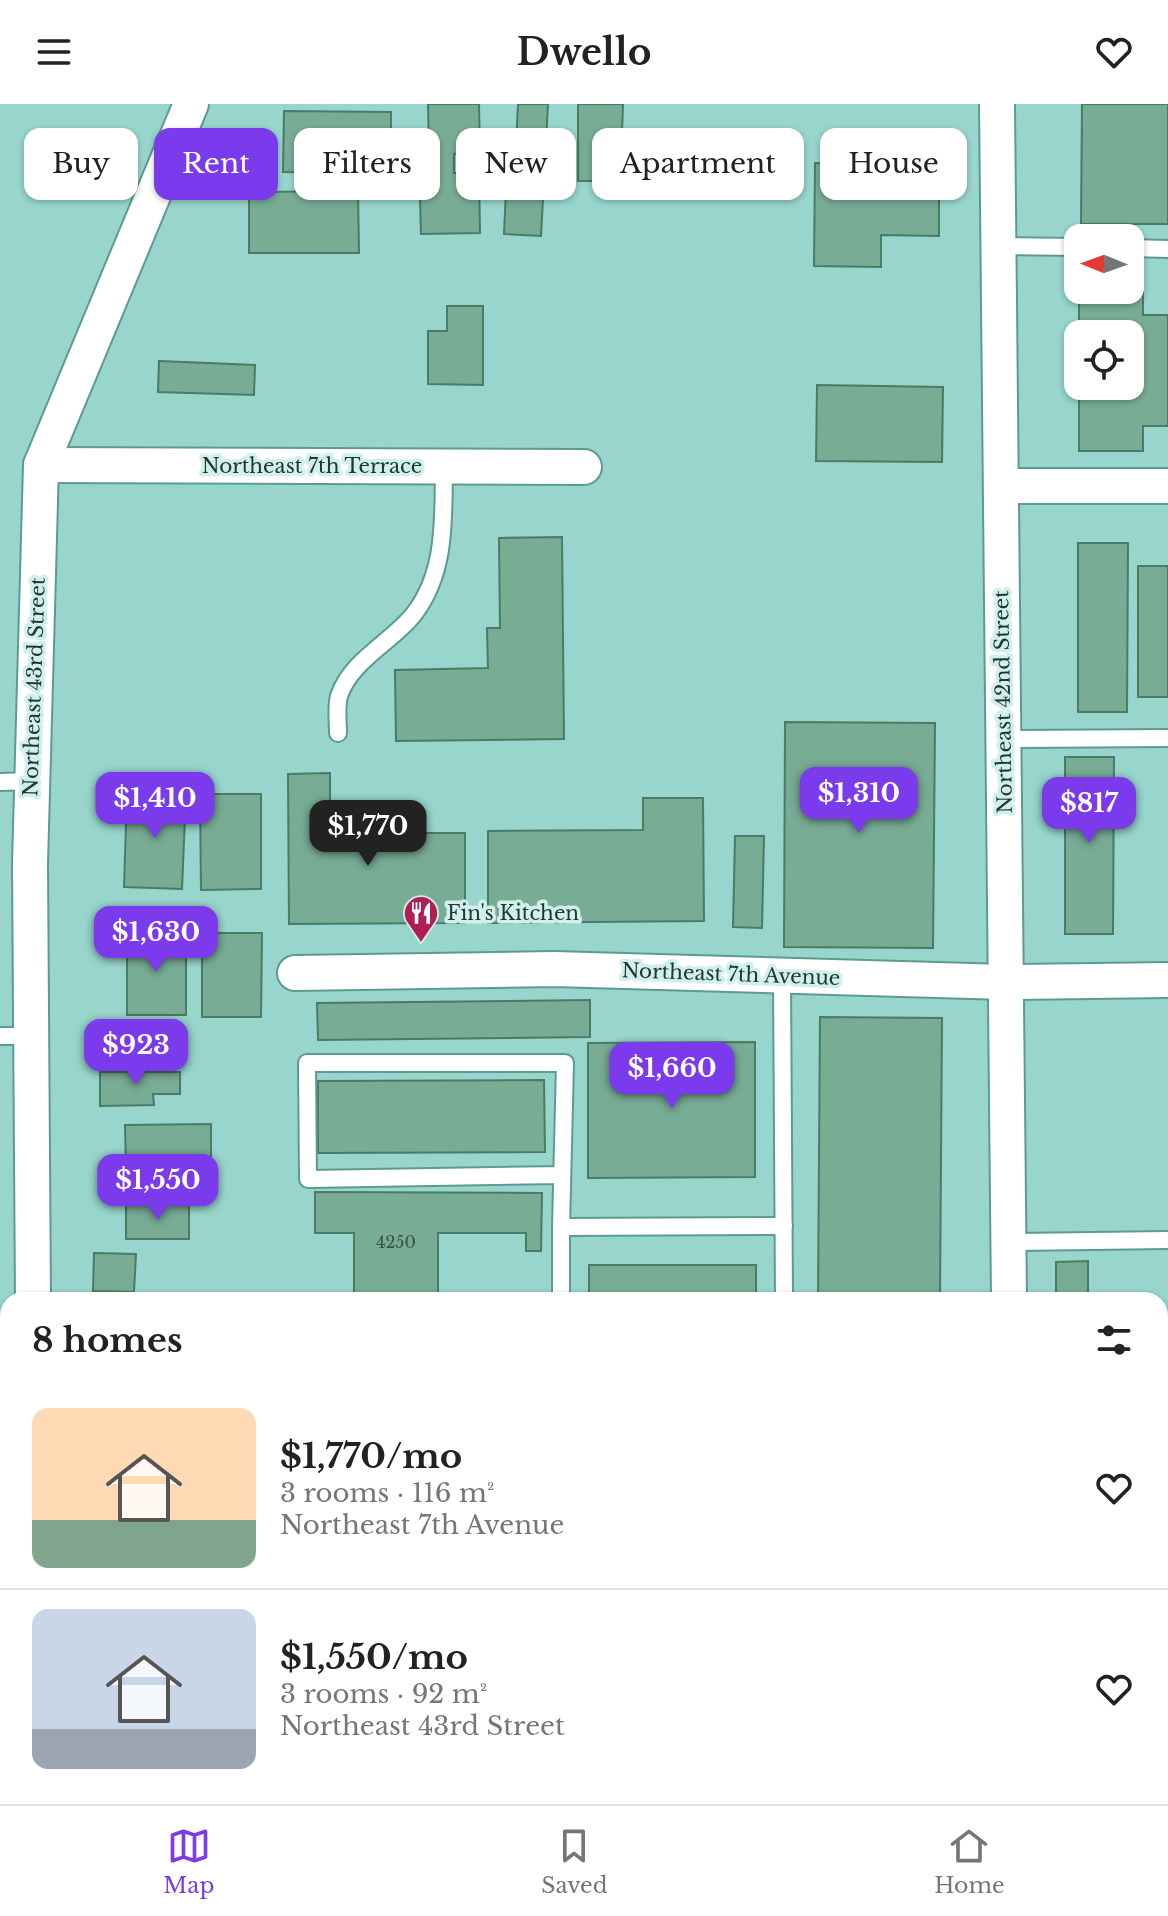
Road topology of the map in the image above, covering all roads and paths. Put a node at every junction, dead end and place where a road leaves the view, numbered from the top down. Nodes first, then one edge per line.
1 (191, 104) edge
2 (997, 104) edge
3 (998, 246) junction
4 (1064, 247) edge
5 (1144, 248) edge
6 (1168, 249) edge
7 (41, 465) junction
8 (444, 466) junction
9 (584, 467) dead end
10 (1001, 486) junction
11 (1168, 486) edge
12 (338, 733) dead end
13 (1168, 738) edge
14 (1004, 739) junction
15 (16, 782) edge
16 (295, 973) dead end
17 (782, 976) junction
18 (1168, 980) edge
19 (1006, 982) junction
20 (16, 1036) edge
21 (562, 1175) junction
22 (784, 1226) junction
23 (561, 1227) junction
24 (1168, 1240) edge
25 (1009, 1242) junction
26 (32, 1292) edge
27 (561, 1292) edge
28 (784, 1292) edge
29 (1009, 1292) edge

1 - 7 street, Northeast 43rd Street
2 - 3 street, Northeast 42nd Street
3 - 4 lane
3 - 10 street, Northeast 42nd Street
5 - 6 lane
7 - 8 street, Northeast 7th Terrace
7 - 15 street, Northeast 43rd Street
8 - 9 street, Northeast 7th Terrace
8 - 12 lane
10 - 11 street
10 - 14 street, Northeast 42nd Street
13 - 14 lane
14 - 19 street, Northeast 42nd Street
15 - 20 street, Northeast 43rd Street
16 - 17 street, Northeast 7th Avenue
17 - 19 street, Northeast 7th Avenue
17 - 22 lane
18 - 19 street, Northeast 7th Avenue
19 - 25 street, Northeast 42nd Street
20 - 26 street, Northeast 43rd Street
21 - 21 lane
21 - 23 lane
22 - 23 lane
22 - 28 lane
23 - 27 lane
24 - 25 lane
25 - 29 street, Northeast 42nd Street

